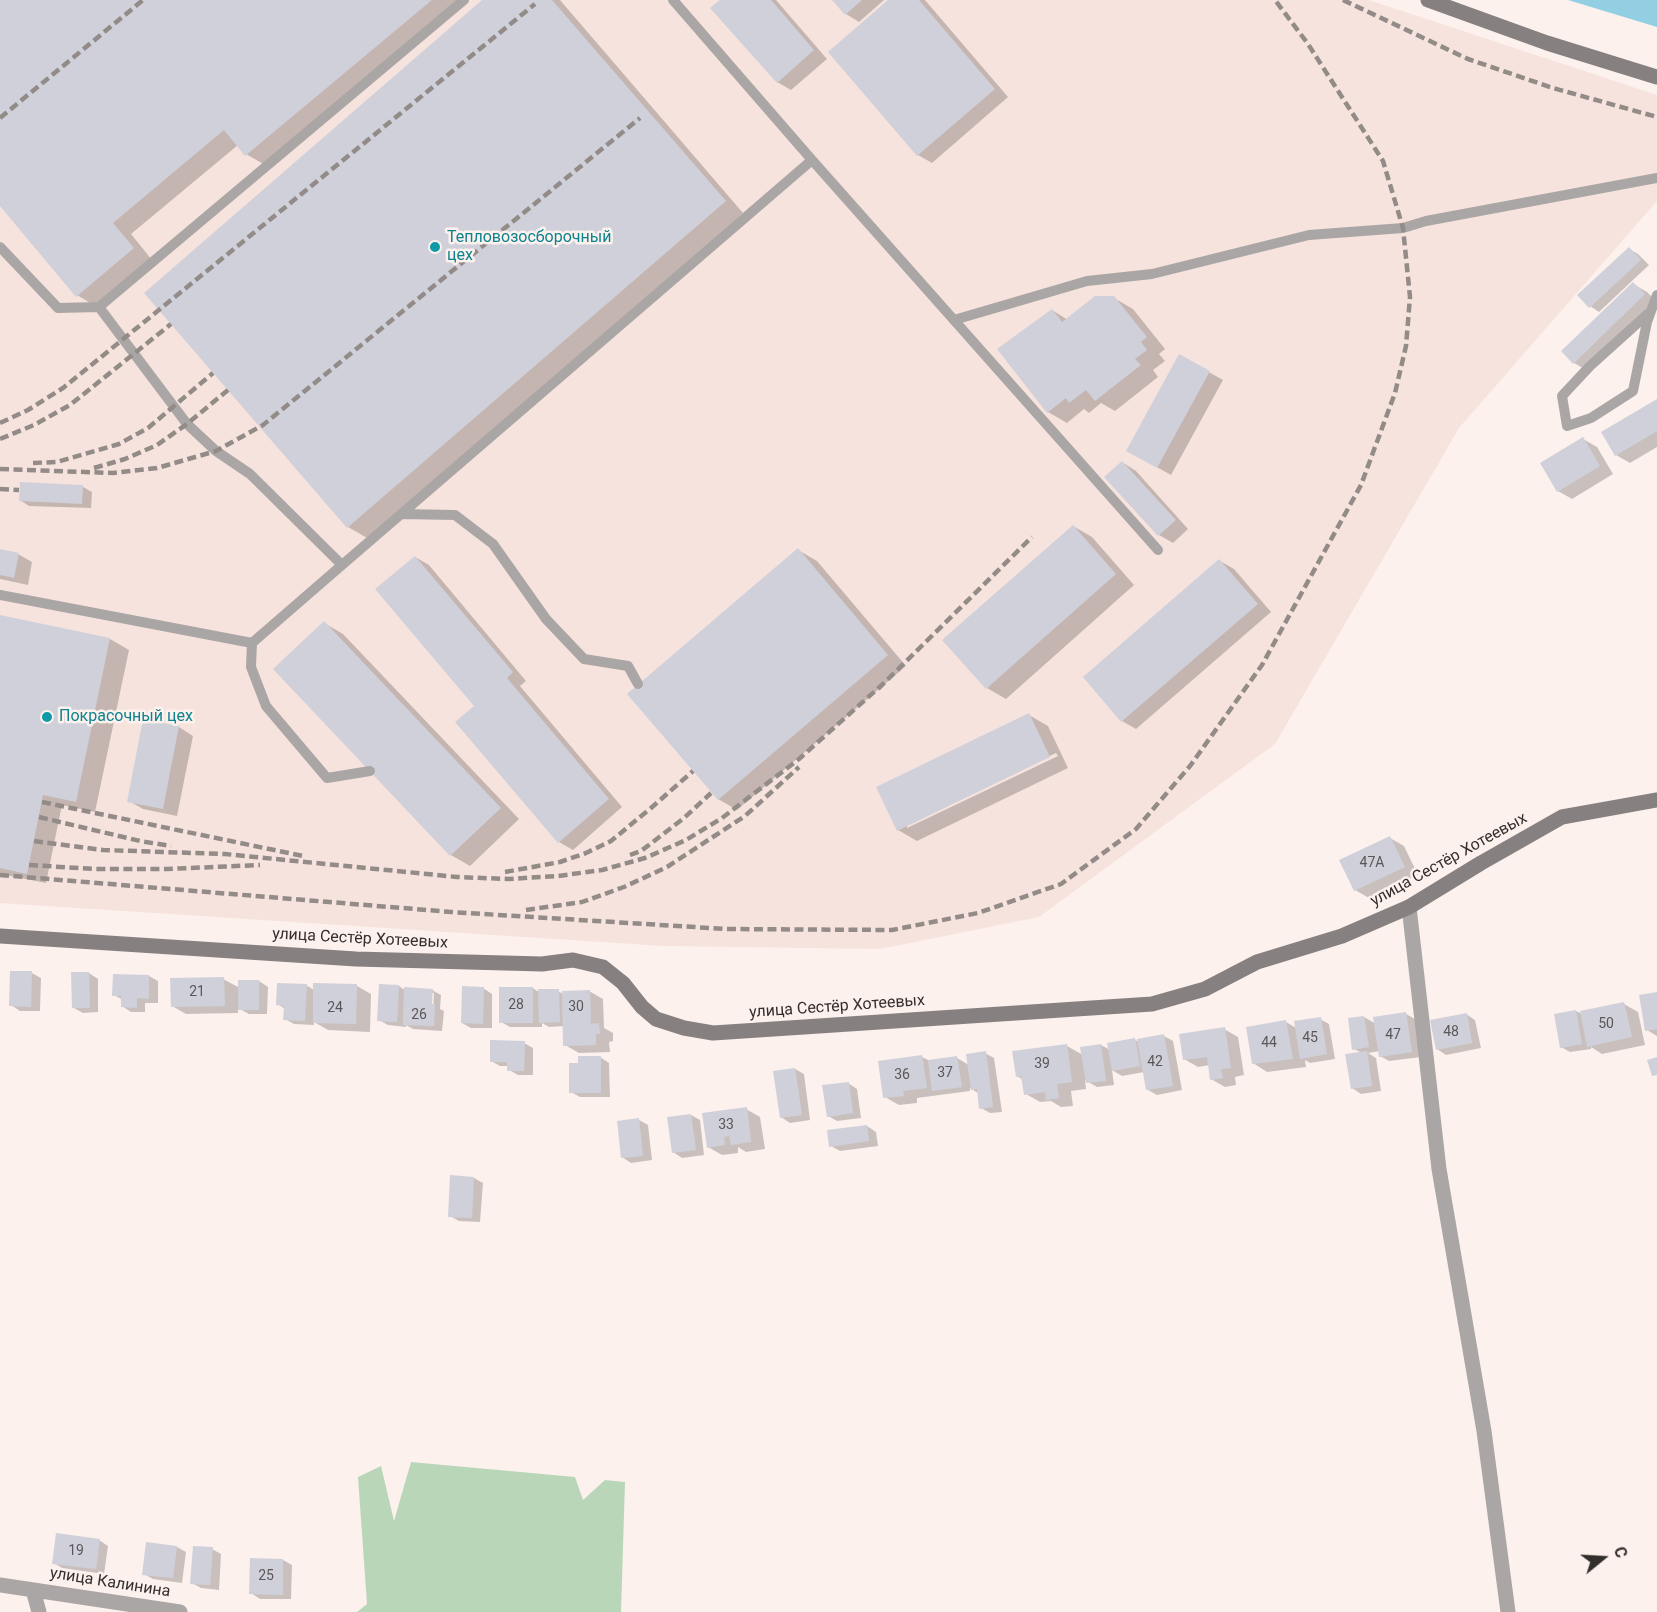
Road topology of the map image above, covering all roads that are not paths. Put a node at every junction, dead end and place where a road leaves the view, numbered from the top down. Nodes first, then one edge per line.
1 (464, 0) edge
2 (673, 0) edge
3 (1428, 0) edge
4 (1657, 77) edge
5 (812, 160) junction
6 (1657, 178) edge
7 (0, 247) edge
8 (1657, 295) edge
9 (99, 308) junction
10 (1651, 311) junction
11 (954, 320) junction
12 (401, 514) junction
13 (1158, 550) dead end
14 (342, 565) junction
15 (0, 595) edge
16 (252, 643) junction
17 (638, 684) dead end
18 (369, 771) dead end
19 (1657, 800) edge
20 (1408, 907) junction
21 (0, 936) edge
22 (0, 1585) edge
23 (33, 1590) junction
24 (39, 1612) edge
25 (180, 1612) edge
26 (1508, 1612) edge

1 - 9 lane
2 - 5 lane
3 - 4 street
5 - 11 lane
5 - 12 lane
6 - 11 lane
7 - 9 lane
8 - 10 lane
9 - 14 lane
10 - 10 lane
11 - 13 lane
12 - 14 lane
12 - 17 lane
14 - 16 lane
15 - 16 lane
16 - 18 lane
19 - 20 street, улица Сестёр Хотеевых
20 - 21 street, улица Сестёр Хотеевых
20 - 26 street
22 - 23 street, улица Калинина
23 - 24 street, улица Калинина
23 - 25 street, улица Калинина

